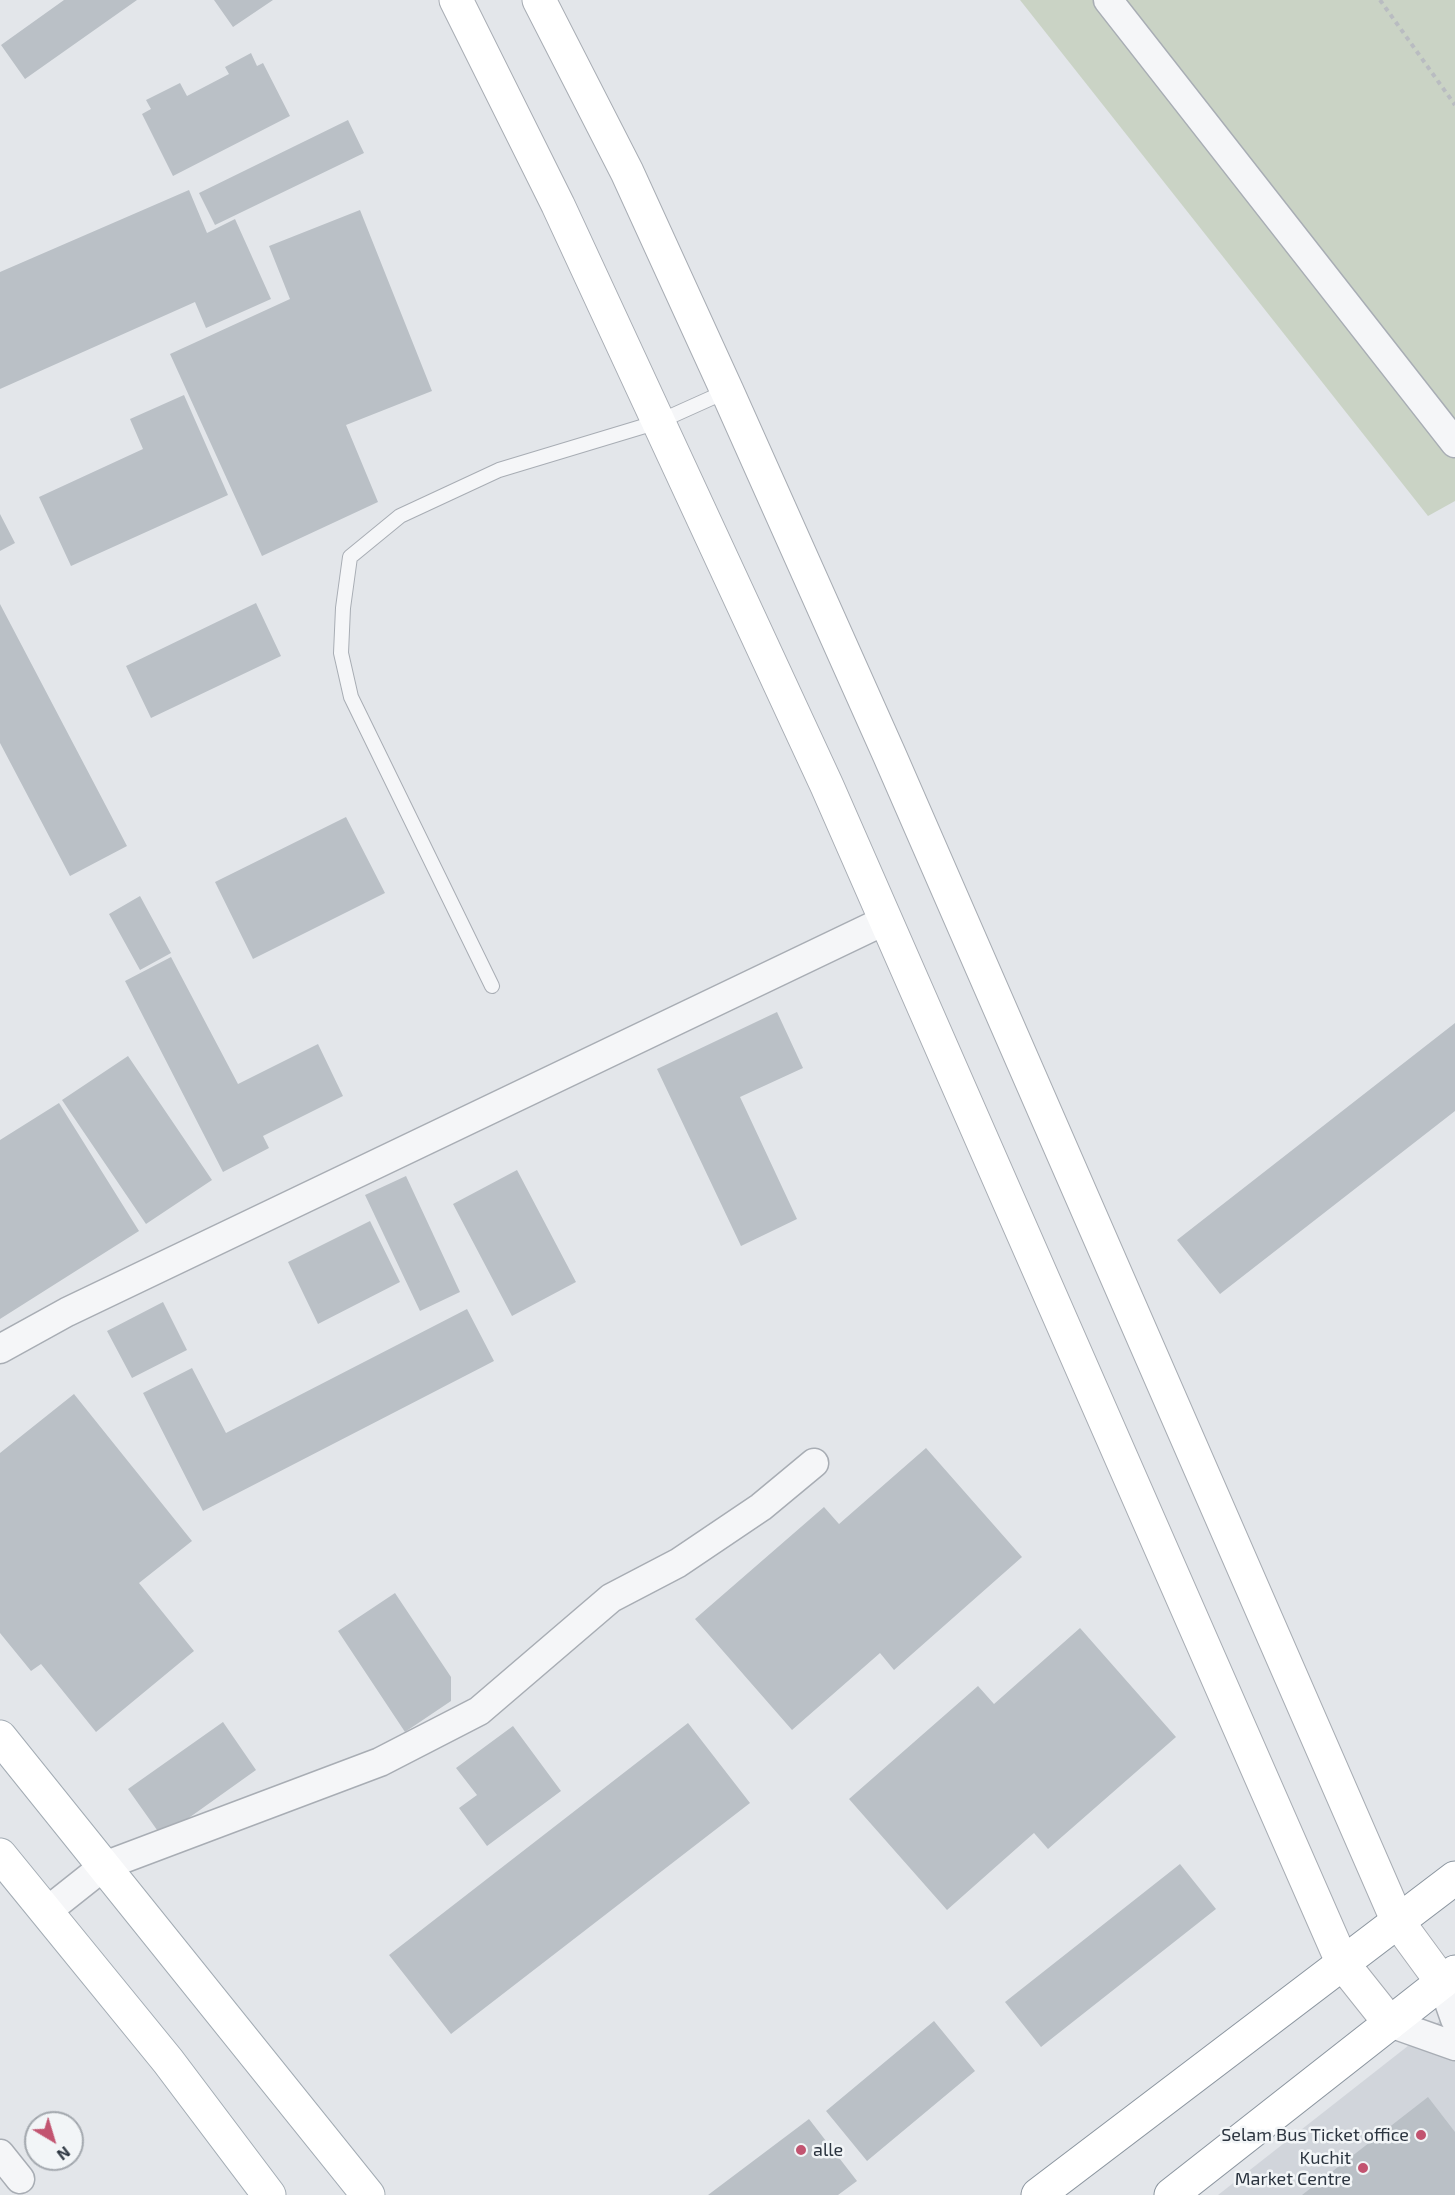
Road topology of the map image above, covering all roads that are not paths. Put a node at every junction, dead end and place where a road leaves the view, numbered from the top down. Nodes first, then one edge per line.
1 (456, 0) edge
2 (538, 0) edge
3 (1108, 0) edge
4 (727, 391) junction
5 (658, 423) junction
6 (1455, 443) edge
7 (886, 920) junction
8 (492, 986) dead end
9 (0, 1350) edge
10 (814, 1463) dead end
11 (0, 1737) edge
12 (0, 1855) edge
13 (104, 1866) junction
14 (1455, 1878) edge
15 (46, 1912) junction
16 (1398, 1922) junction
17 (1342, 1965) junction
18 (1449, 1977) edge
19 (1455, 2019) edge
20 (1390, 2022) junction
21 (1455, 2046) edge
22 (0, 2154) edge
23 (20, 2179) dead end
24 (269, 2195) edge
25 (368, 2195) edge
26 (1038, 2195) edge
27 (1171, 2195) edge

1 - 5 main road
2 - 4 main road
3 - 6 street
4 - 5 lane
4 - 16 main road
5 - 7 main road
5 - 8 lane
7 - 9 street
7 - 17 main road
10 - 13 street
11 - 13 main road
12 - 15 main road
13 - 15 street
13 - 25 main road
14 - 16 main road
15 - 24 main road
16 - 17 main road
16 - 18 main road
17 - 20 main road
17 - 26 main road
18 - 19 street
18 - 20 main road
20 - 21 street
20 - 27 main road
22 - 23 street

